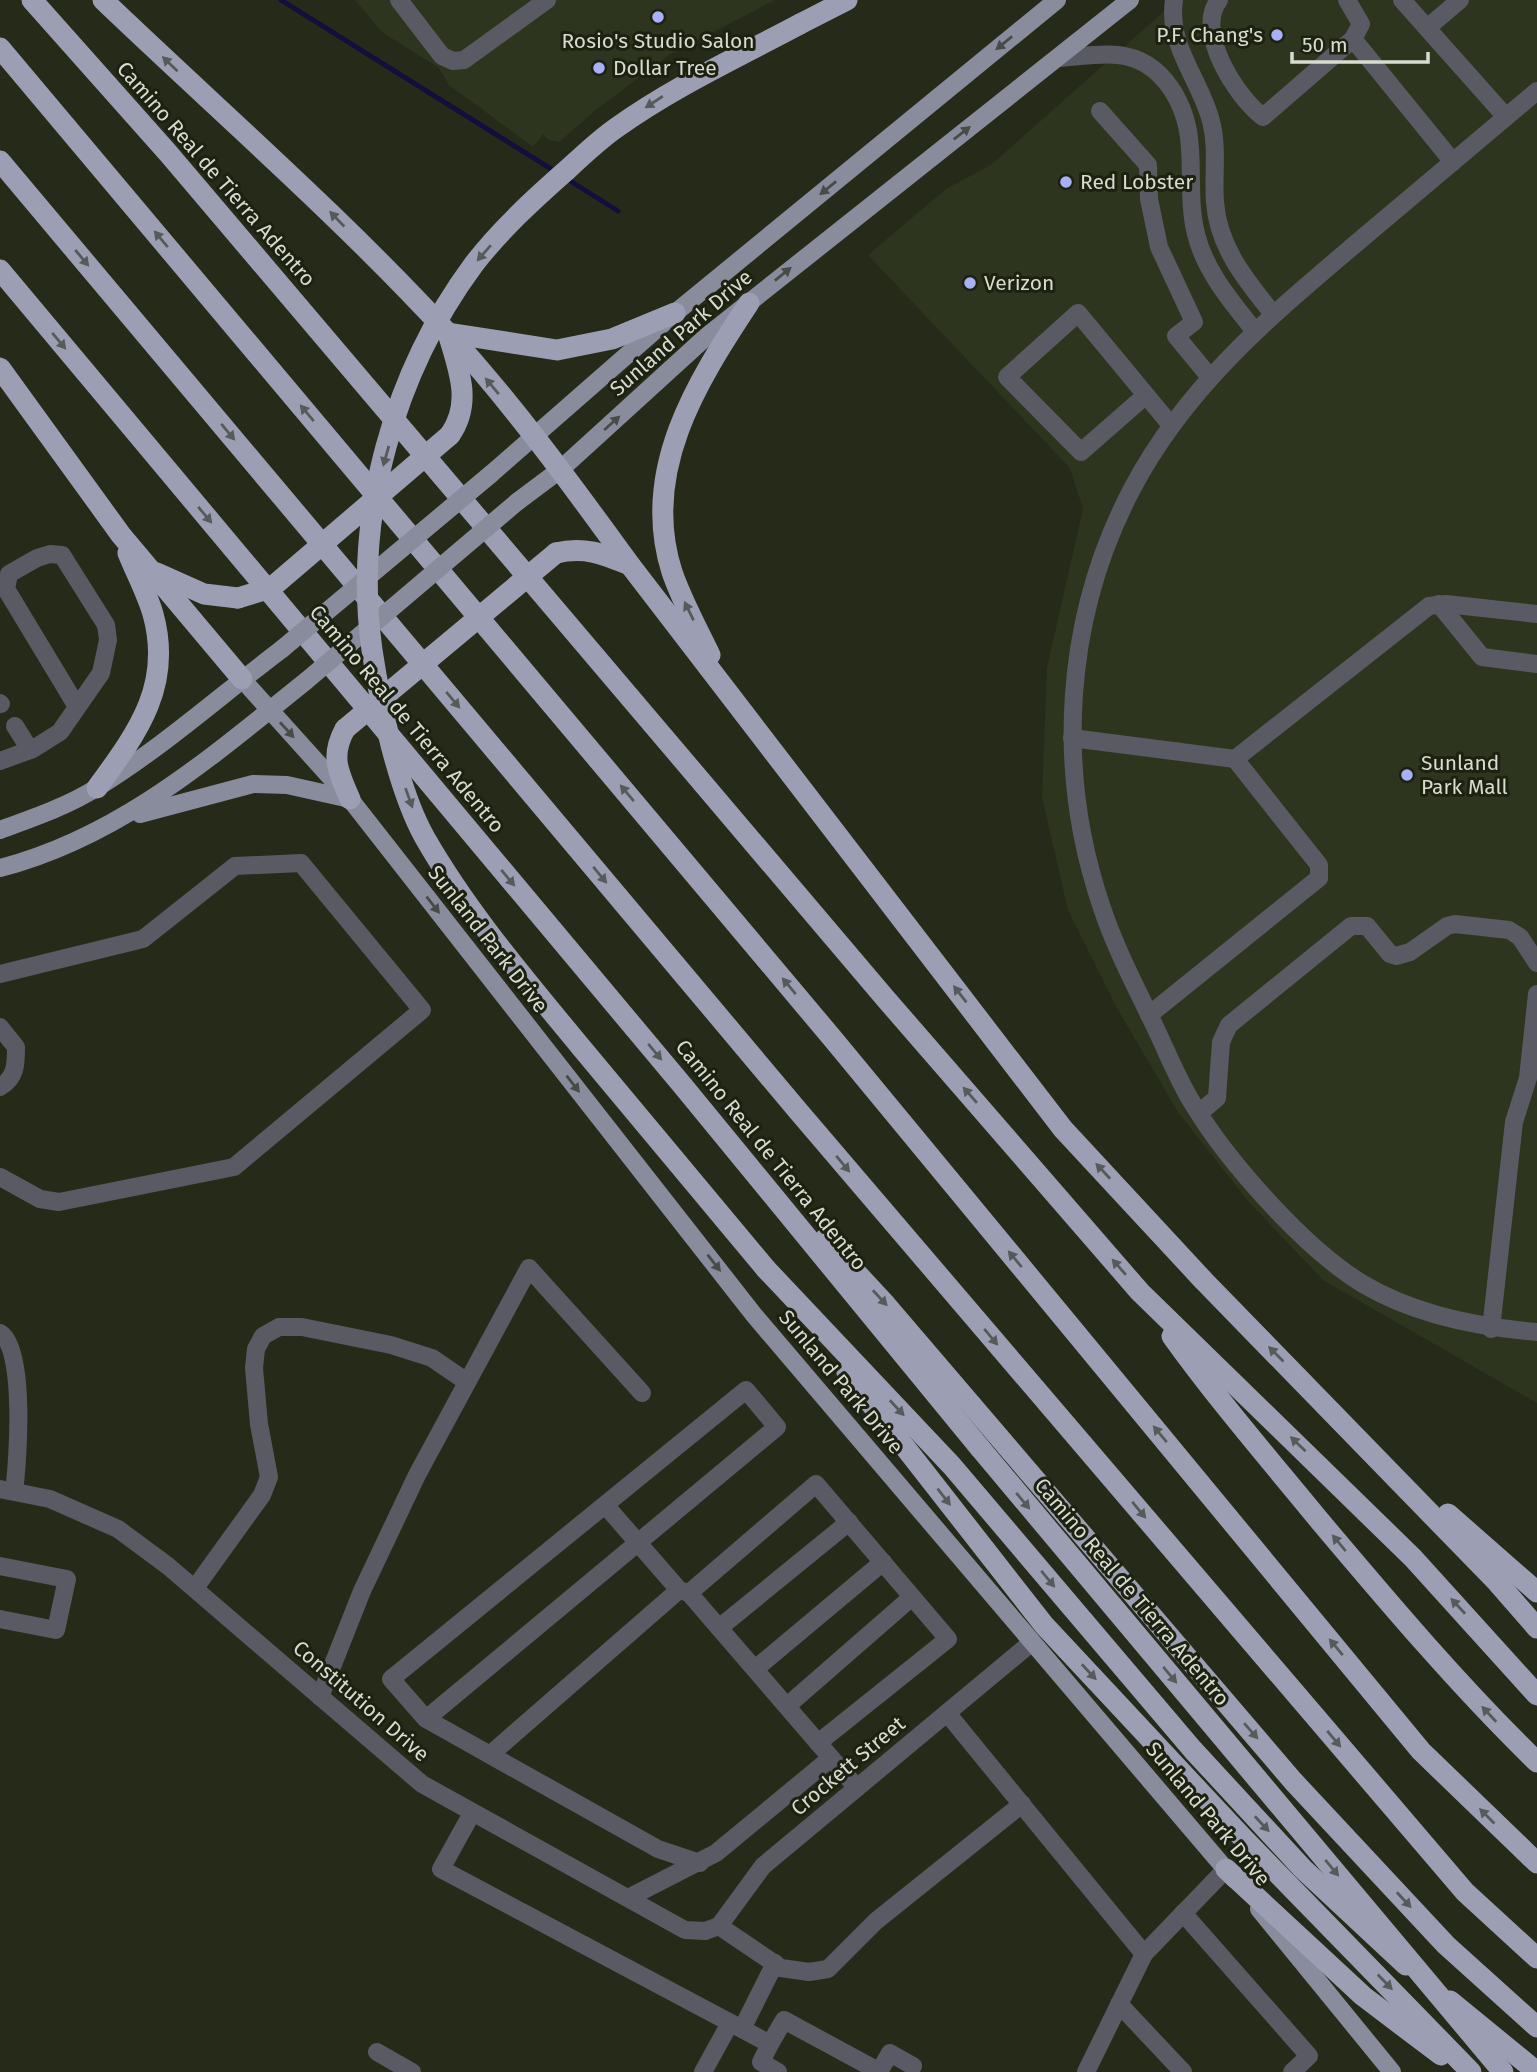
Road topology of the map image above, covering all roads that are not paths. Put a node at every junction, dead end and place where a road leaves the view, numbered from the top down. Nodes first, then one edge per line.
1 (32, 0) edge
2 (103, 0) edge
3 (399, 0) edge
4 (547, 0) edge
5 (847, 0) edge
6 (1057, 0) edge
7 (1130, 0) edge
8 (1174, 0) edge
9 (1219, 0) edge
10 (1347, 0) edge
11 (1402, 0) edge
12 (1460, 0) edge
13 (1427, 28) junction
14 (1353, 39) junction
15 (3, 52) edge
16 (1059, 58) junction
17 (1537, 90) edge
18 (1100, 111) dead end
19 (1506, 117) junction
20 (0, 162) edge
21 (1453, 162) junction
22 (0, 270) edge
23 (749, 303) junction
24 (676, 313) junction
25 (1273, 314) junction
26 (1254, 330) junction
27 (448, 333) junction
28 (0, 368) edge
29 (1209, 376) junction
30 (1146, 395) junction
31 (1170, 424) junction
32 (535, 438) junction
33 (561, 470) junction
34 (121, 535) junction
35 (630, 565) junction
36 (151, 571) junction
37 (1439, 604) junction
38 (6, 607) edge
39 (1537, 614) edge
40 (1537, 664) edge
41 (242, 679) junction
42 (730, 695) junction
43 (76, 705) junction
44 (269, 710) junction
45 (15, 726) dead end
46 (1072, 738) junction
47 (30, 750) junction
48 (1235, 759) junction
49 (0, 761) edge
50 (97, 788) junction
51 (350, 799) junction
52 (117, 821) junction
53 (0, 830) edge
54 (0, 868) edge
55 (1537, 963) edge
56 (0, 974) edge
57 (1537, 994) edge
58 (1149, 1015) junction
59 (0, 1027) edge
60 (1532, 1079) edge
61 (683, 1086) junction
62 (0, 1087) edge
63 (1199, 1113) junction
64 (0, 1177) edge
65 (766, 1269) junction
66 (1140, 1292) junction
67 (1491, 1329) junction
68 (1537, 1332) edge
69 (0, 1333) edge
70 (467, 1382) junction
71 (642, 1392) dead end
72 (1358, 1437) junction
73 (9, 1441) edge
74 (7, 1490) edge
75 (606, 1506) junction
76 (849, 1522) junction
77 (639, 1543) junction
78 (883, 1562) junction
79 (0, 1566) edge
80 (195, 1588) junction
81 (684, 1591) junction
82 (1537, 1592) edge
83 (912, 1597) junction
84 (0, 1619) edge
85 (719, 1628) junction
86 (1537, 1628) edge
87 (1031, 1643) junction
88 (755, 1669) junction
89 (1537, 1695) edge
90 (320, 1696) junction
91 (787, 1706) junction
92 (947, 1713) junction
93 (426, 1719) junction
94 (818, 1743) junction
95 (492, 1753) junction
96 (831, 1758) junction
97 (1537, 1762) edge
98 (857, 1788) junction
99 (1022, 1804) junction
100 (472, 1813) junction
101 (700, 1863) junction
102 (1537, 1863) edge
103 (1226, 1869) junction
104 (628, 1898) junction
105 (1182, 1913) junction
106 (712, 1929) junction
107 (1144, 1954) junction
108 (1537, 1958) edge
109 (775, 1963) junction
110 (1119, 2004) junction
111 (736, 2026) junction
112 (1537, 2027) edge
113 (770, 2045) junction
114 (377, 2052) dead end
115 (914, 2066) dead end
116 (412, 2072) edge
117 (703, 2072) edge
118 (778, 2072) edge
119 (880, 2072) edge
120 (1086, 2072) edge
121 (1183, 2072) edge
122 (1292, 2072) edge
123 (1392, 2072) edge
124 (1463, 2072) edge
125 (1471, 2072) edge
126 (1503, 2072) edge
127 (1537, 2072) edge

66 -> 1 highway, Camino Real de Tierra Adentro
27 -> 2 highway
3 - 4 street
5 -> 65 highway, bridge
6 -> 24 main road, Sunland Park Drive
7 - 16 main road, Sunland Park Drive
8 - 25 street
9 - 14 street
10 - 14 street
11 - 13 street
12 - 13 street
13 - 19 street
14 - 21 street
102 -> 15 highway
23 -> 16 main road, Sunland Park Drive
16 - 26 street
17 - 19 street
18 - 29 street
19 - 21 street
20 -> 108 highway
21 - 25 street
22 -> 61 highway, Camino Real de Tierra Adentro
33 -> 23 main road, Sunland Park Drive
42 -> 23 highway
24 - 27 highway
24 - 32 main road, Sunland Park Drive
25 - 26 street
26 - 29 street
32 -> 27 highway
27 - 36 highway, bridge
28 - 34 highway
29 - 31 street
30 - 30 street
30 - 31 street
31 - 46 street
32 - 33 highway
32 - 41 main road, Sunland Park Drive, bridge
33 - 35 highway
33 - 44 main road, Sunland Park Drive, bridge
34 - 36 highway
34 - 50 highway
35 - 42 highway
35 - 51 highway, bridge
36 - 41 highway
37 - 39 street
37 - 40 street
37 - 48 street
38 - 43 street
38 - 43 street
41 - 44 main road, Sunland Park Drive
41 - 50 main road, Sunland Park Drive
72 -> 42 highway
43 - 47 street
44 -> 51 main road, Sunland Park Drive
44 - 52 main road, Sunland Park Drive
45 - 47 street
46 - 48 street
46 - 58 street
47 - 49 street
48 - 58 street
50 - 53 main road, Sunland Park Drive
51 - 52 main road
51 -> 87 main road, Sunland Park Drive
52 - 54 main road, Sunland Park Drive
55 - 63 street
56 - 64 street
57 - 60 street
58 - 63 street
59 - 62 street
60 - 67 street
61 -> 112 highway
61 -> 126 highway, Camino Real de Tierra Adentro, bridge
63 - 67 street
65 -> 125 highway
65 -> 127 highway
89 -> 66 highway, Camino Real de Tierra Adentro
97 -> 66 highway
67 - 68 street
69 - 73 street
70 - 71 street
70 - 80 street
70 - 90 street
72 - 82 highway
72 - 86 highway
73 - 74 street
74 - 80 street, Constitution Drive
75 - 77 street
75 - 77 street
75 - 93 street
76 - 78 street
76 - 81 street
76 - 85 street
77 - 81 street
77 - 93 street
78 - 83 street
78 - 88 street
79 - 84 street
80 - 90 street, Constitution Drive
81 - 85 street
81 - 95 street
83 - 91 street
83 - 94 street
85 - 88 street
87 - 92 street, Crockett Street
87 - 103 main road, Sunland Park Drive
88 - 91 street
90 - 100 street, Constitution Drive
91 - 94 street
92 - 98 street, Crockett Street
92 - 99 street
93 - 95 street
94 - 96 street
95 - 101 street
96 - 98 street
96 - 101 street
98 - 106 street, Crockett Street
99 - 107 street
99 - 109 street, Constitution Drive
100 - 104 street, Constitution Drive
100 - 111 street
101 - 104 street
103 - 105 street
103 - 123 main road, Sunland Park Drive
103 - 124 highway
104 - 106 street, Constitution Drive
105 - 107 street
105 - 122 street
106 - 109 street, Constitution Drive
107 - 110 street
109 - 111 street
110 - 120 street
110 - 121 street
111 - 113 street
111 - 117 street
113 - 118 street
113 - 119 street
114 - 116 street
115 - 119 street

